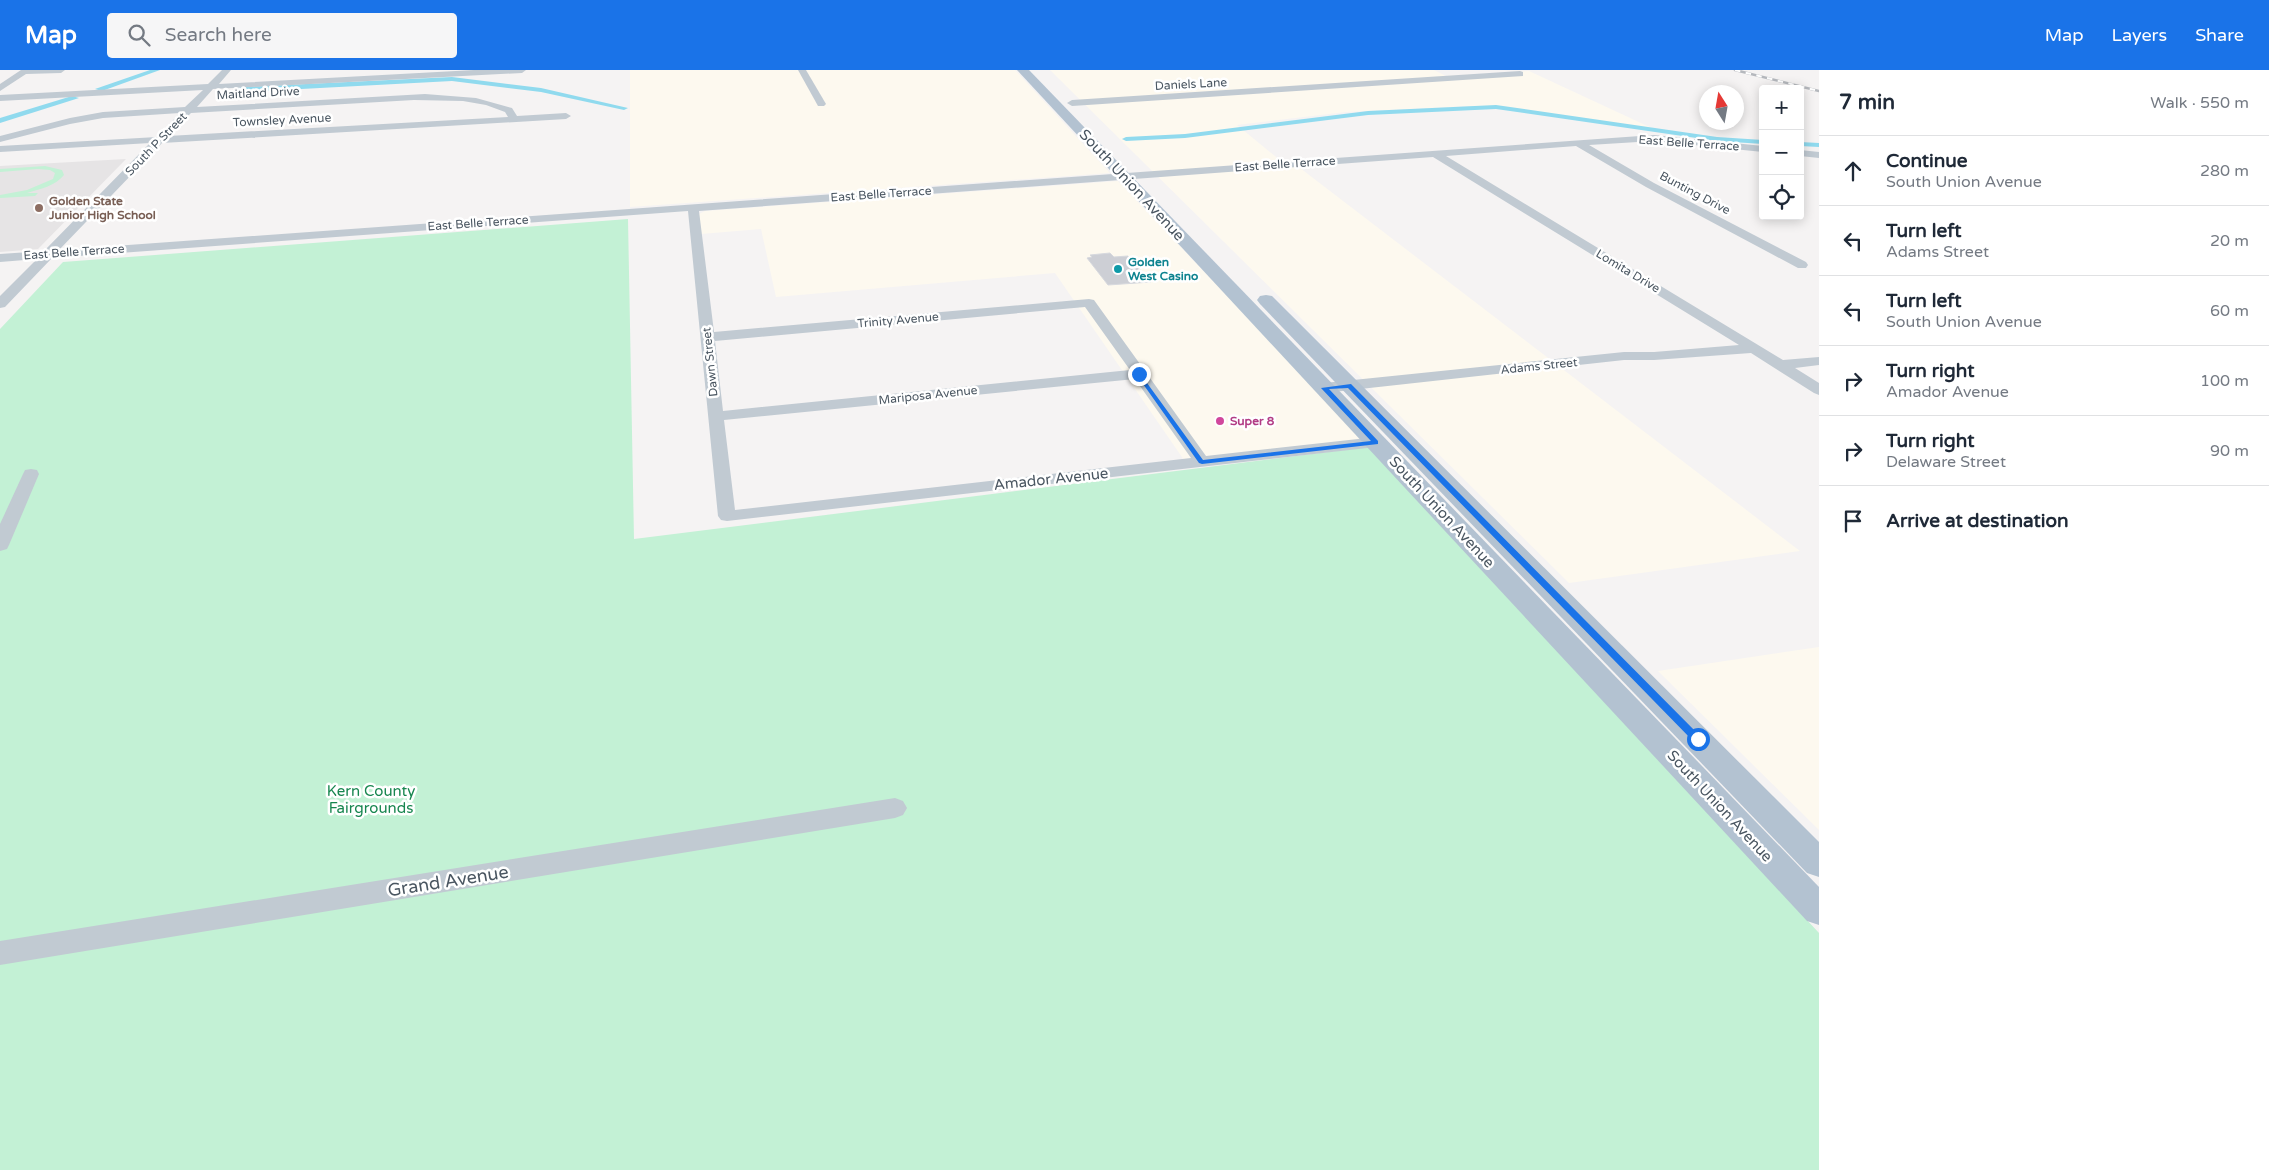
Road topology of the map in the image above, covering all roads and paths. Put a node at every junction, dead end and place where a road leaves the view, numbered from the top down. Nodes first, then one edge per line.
1 (61, 70) edge
2 (228, 70) edge
3 (522, 70) edge
4 (802, 70) edge
5 (8, 71) edge
6 (25, 71) edge
7 (1032, 73) edge
8 (384, 74) edge
9 (1520, 74) dead end
10 (212, 87) junction
11 (0, 88) edge
12 (0, 98) edge
13 (821, 104) dead end
14 (1072, 104) junction
15 (189, 110) junction
16 (566, 116) dead end
17 (514, 119) junction
18 (0, 139) edge
19 (160, 140) junction
20 (1576, 143) junction
21 (0, 149) edge
22 (1759, 149) edge
23 (1804, 153) edge
24 (1435, 154) junction
25 (1819, 155) edge
26 (1133, 175) junction
27 (693, 207) junction
28 (48, 254) junction
29 (0, 258) edge
30 (1802, 265) dead end
31 (0, 304) edge
32 (707, 337) junction
33 (1754, 348) junction
34 (1819, 361) edge
35 (1779, 366) junction
36 (1139, 374) junction
37 (1349, 386) junction
38 (1324, 388) junction
39 (1819, 390) edge
40 (716, 416) junction
41 (1376, 442) junction
42 (1202, 462) junction
43 (31, 474) dead end
44 (727, 516) joint
45 (0, 545) edge
46 (895, 808) dead end
47 (1819, 863) edge
48 (1819, 910) edge
49 (0, 953) edge

1 - 6 street
2 - 10 street, South P Street
3 - 8 street
4 - 13 street
5 - 6 street
6 - 11 street
7 - 14 main road, South Union Avenue
7 - 26 main road, South Union Avenue
8 - 10 street
9 - 14 street, Daniels Lane
10 - 12 street
10 - 15 street, South P Street
14 - 26 main road, South Union Avenue
15 - 17 street, Maitland Drive
15 - 18 street, Maitland Drive
15 - 19 street, South P Street
16 - 17 street, Townsley Avenue
17 - 19 street, Townsley Avenue
19 - 21 street, Townsley Avenue
19 - 28 street, South P Street
20 - 22 street, East Belle Terrace
20 - 24 street, East Belle Terrace
20 - 30 street, Bunting Drive
23 - 25 street
24 - 26 street, East Belle Terrace
24 - 33 street, Lomita Drive
26 - 27 street, East Belle Terrace
26 - 37 main road, South Union Avenue
26 - 38 main road, South Union Avenue
27 - 28 street, East Belle Terrace
27 - 32 street, Dawn Street
28 - 29 street, East Belle Terrace
28 - 31 street, South P Street
32 - 36 street, Trinity Avenue
32 - 40 street, Dawn Street
33 - 35 street, Lomita Drive
33 - 37 street, Adams Street
34 - 35 street
35 - 39 street, Lomita Drive
36 - 40 street, Mariposa Avenue
36 - 42 street
37 - 38 street, Adams Street
37 - 47 main road, South Union Avenue
38 - 41 main road, South Union Avenue
40 - 44 street, Dawn Street
41 - 42 street, Amador Avenue
41 - 48 main road, South Union Avenue
42 - 44 street, Amador Avenue
43 - 45 street
46 - 49 street, Grand Avenue

